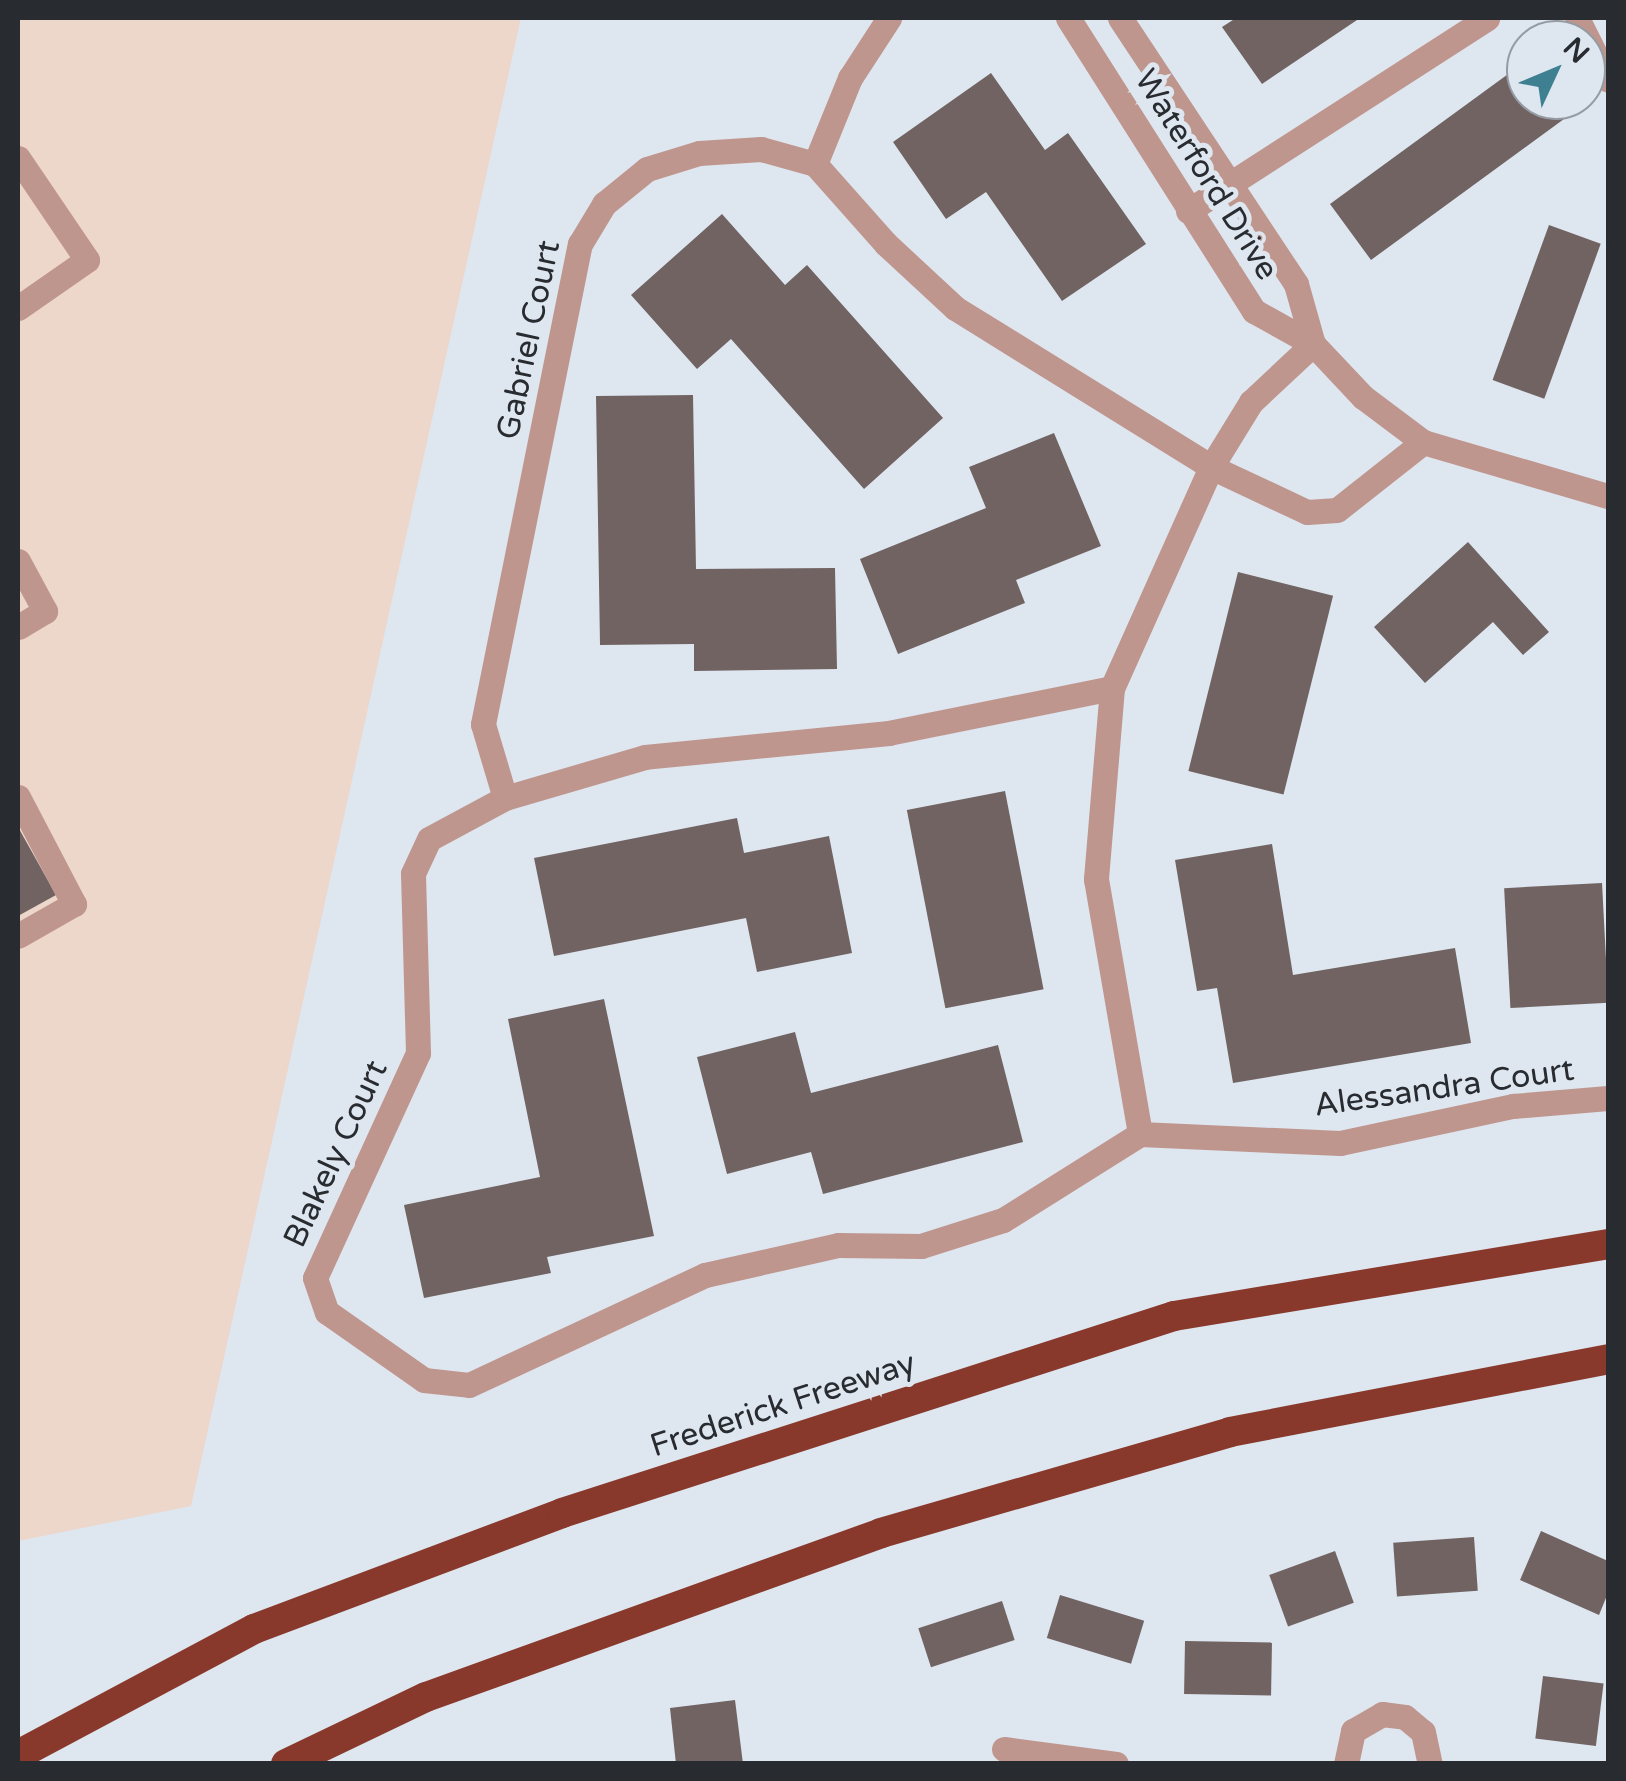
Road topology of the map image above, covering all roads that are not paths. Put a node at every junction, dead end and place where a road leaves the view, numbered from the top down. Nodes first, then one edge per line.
1 (889, 18) edge
2 (1068, 18) edge
3 (1120, 18) edge
4 (1487, 18) edge
5 (1577, 18) edge
6 (1608, 80) edge
7 (18, 158) edge
8 (815, 164) junction
9 (1227, 185) junction
10 (1188, 211) junction
11 (18, 308) edge
12 (1313, 344) junction
13 (1423, 442) junction
14 (1211, 467) junction
15 (1607, 488) edge
16 (18, 560) edge
17 (18, 627) edge
18 (1112, 688) junction
19 (18, 797) edge
20 (506, 798) junction
21 (18, 936) edge
22 (1608, 1098) edge
23 (1140, 1134) junction
24 (1608, 1244) edge
25 (1608, 1359) edge
26 (254, 1629) junction
27 (426, 1697) junction
28 (18, 1731) edge
29 (1004, 1749) dead end
30 (18, 1755) edge
31 (286, 1764) edge
32 (313, 1764) edge
33 (1116, 1764) edge
34 (1346, 1764) edge
35 (1430, 1764) edge

1 - 8 street
2 - 10 street, Waterford Drive
3 - 9 street, Waterford Drive
4 - 9 street
5 - 6 street
7 - 11 street
8 - 14 street
8 - 20 street, Gabriel Court
9 - 10 street
9 - 12 street, Waterford Drive
10 - 12 street, Waterford Drive
12 - 13 street, Waterford Drive
12 - 14 street
13 - 14 street
13 - 15 street, Waterford Drive
14 - 18 street
16 - 17 street
18 - 20 street, Blakely Court
18 - 23 street
19 - 21 street
20 - 23 street, Blakely Court
22 - 23 street, Alessandra Court
24 - 26 highway, Frederick Freeway
25 - 27 highway
26 - 28 highway
26 - 30 highway, Frederick Freeway
27 - 31 highway
27 - 32 highway
29 - 33 street
34 - 35 street

